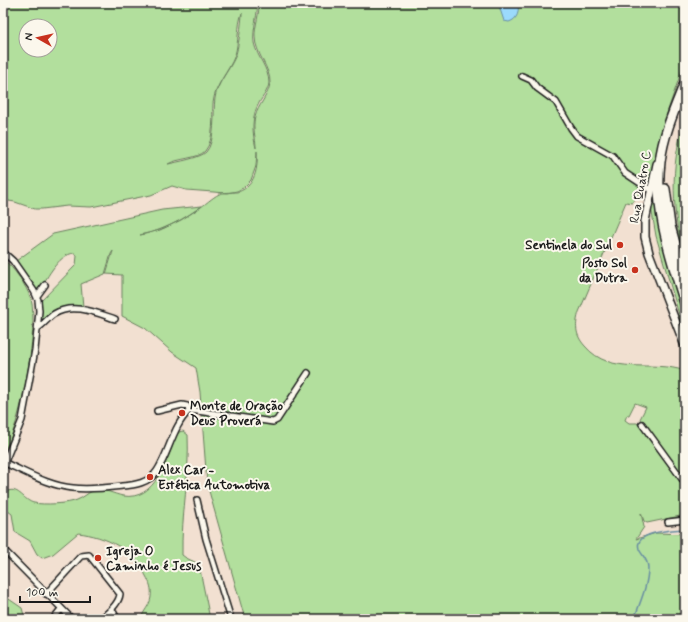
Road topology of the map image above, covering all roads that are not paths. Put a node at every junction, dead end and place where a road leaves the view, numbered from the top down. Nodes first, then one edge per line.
1 (522, 76) dead end
2 (685, 78) edge
3 (685, 83) edge
4 (685, 99) edge
5 (649, 189) dead end
6 (3, 252) edge
7 (685, 279) edge
8 (45, 285) dead end
9 (37, 296) junction
10 (685, 303) edge
11 (115, 319) dead end
12 (38, 328) junction
13 (685, 346) edge
14 (308, 373) dead end
15 (190, 410) junction
16 (157, 411) dead end
17 (642, 424) dead end
18 (4, 464) edge
19 (685, 483) edge
20 (197, 500) dead end
21 (685, 520) edge
22 (668, 522) dead end
23 (3, 549) edge
24 (46, 594) junction
25 (112, 608) junction
26 (61, 609) junction
27 (53, 619) edge
28 (72, 619) edge
29 (101, 619) edge
30 (117, 619) edge
31 (230, 619) edge

1 - 5 street
2 - 13 street, Rua Quatro C
3 - 10 highway
4 - 7 highway
6 - 9 street
8 - 9 street
9 - 12 street
11 - 12 street
12 - 18 street
14 - 15 street
15 - 16 street
15 - 18 street
17 - 19 street
20 - 31 street
21 - 22 street
23 - 24 street
24 - 25 street
24 - 26 street
25 - 29 street
25 - 30 street
26 - 27 street
26 - 28 street

